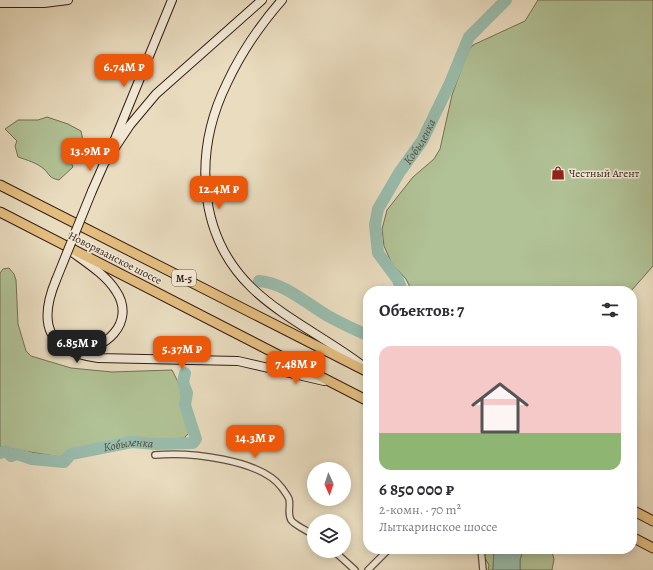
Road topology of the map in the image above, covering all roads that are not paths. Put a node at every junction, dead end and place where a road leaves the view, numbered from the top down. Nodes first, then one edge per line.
1 (68, 0) edge
2 (172, 0) edge
3 (262, 0) edge
4 (282, 0) edge
5 (0, 3) edge
6 (106, 161) junction
7 (0, 184) edge
8 (0, 212) edge
9 (62, 244) junction
10 (64, 347) junction
11 (363, 367) edge
12 (363, 368) edge
13 (329, 381) junction
14 (363, 398) edge
15 (156, 455) dead end
16 (637, 513) edge
17 (653, 521) edge
18 (307, 531) edge
19 (637, 540) edge
20 (653, 548) edge
21 (384, 554) edge
22 (481, 554) edge
23 (342, 558) edge
24 (355, 570) edge
25 (368, 570) edge
26 (483, 570) edge

1 - 5 main road
2 - 6 main road
3 - 6 main road
4 - 11 main road
6 - 10 main road, bridge
7 - 12 highway, Новорязанское шоссе / М-5
8 - 9 highway, Новорязанское шоссе / М-5
9 - 10 main road
9 - 13 highway, Новорязанское шоссе / М-5
10 - 13 main road
13 - 14 highway, Новорязанское шоссе / М-5
15 - 18 street
16 - 17 highway
19 - 20 highway
21 - 25 street
22 - 26 street
23 - 24 street

